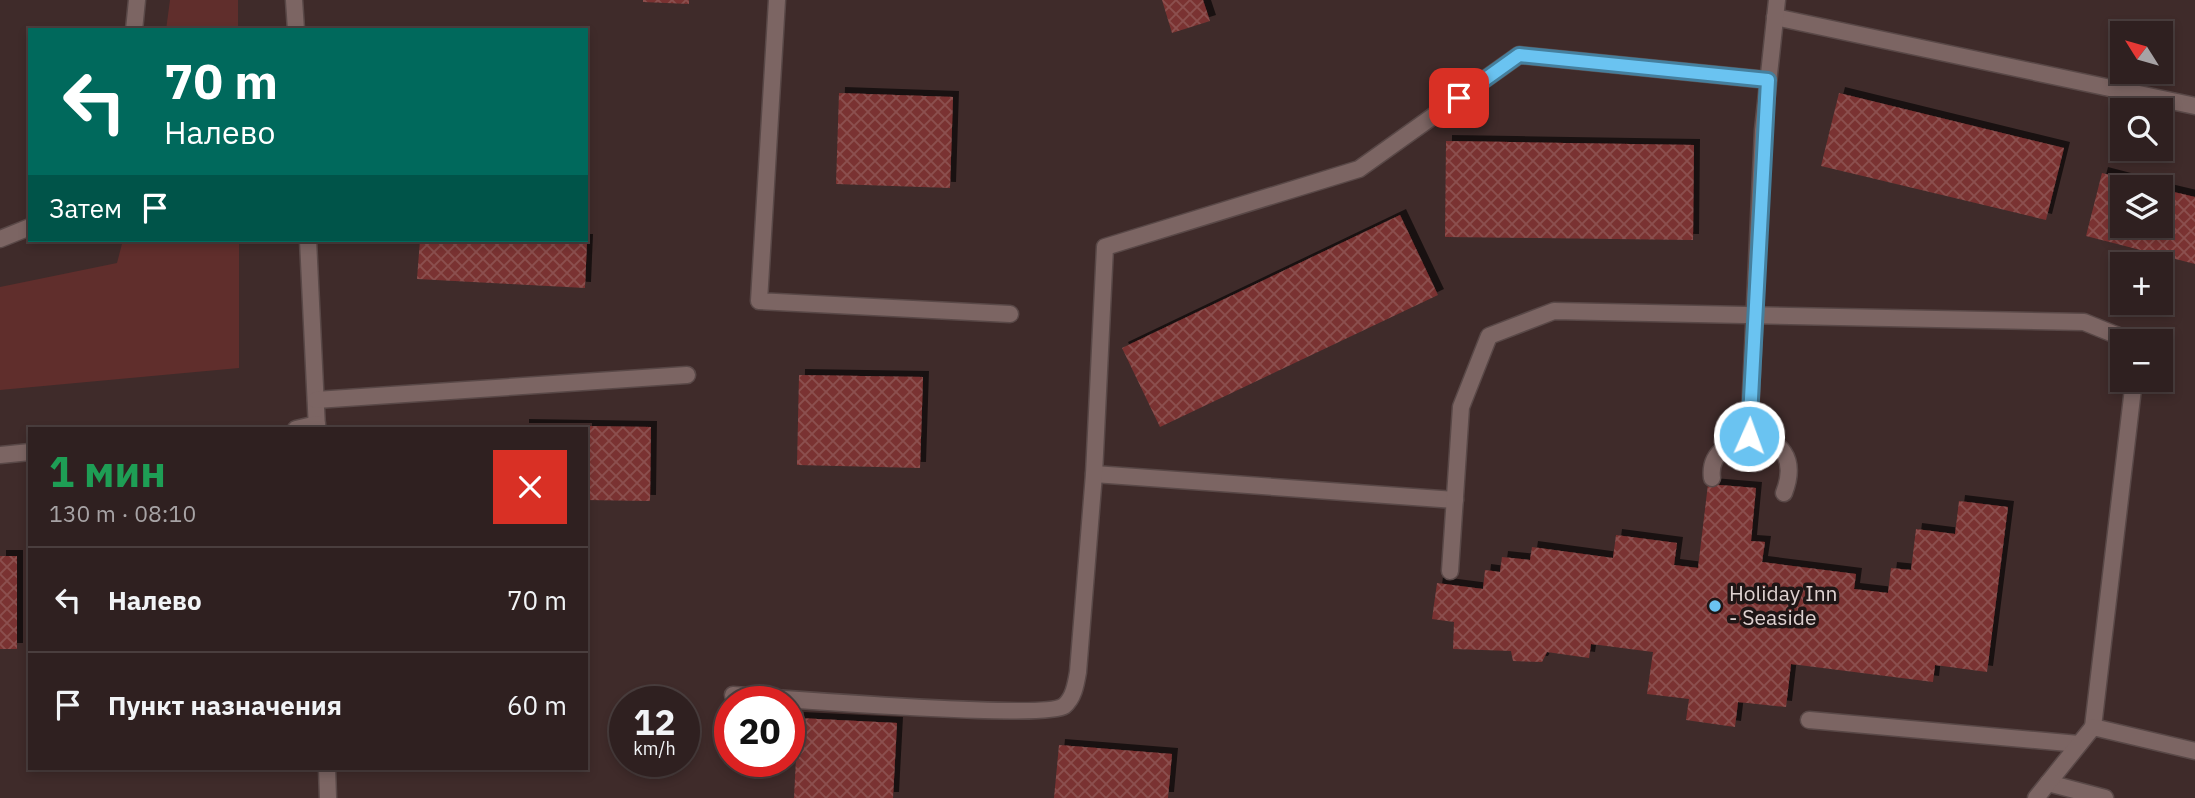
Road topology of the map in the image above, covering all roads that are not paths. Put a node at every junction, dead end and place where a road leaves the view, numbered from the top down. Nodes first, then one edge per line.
1 (137, 0) edge
2 (294, 0) edge
3 (777, 0) edge
4 (1777, 0) edge
5 (1775, 17) junction
6 (134, 28) edge
7 (296, 28) edge
8 (1768, 80) junction
9 (2195, 106) edge
10 (28, 228) edge
11 (0, 239) edge
12 (308, 242) edge
13 (1010, 314) dead end
14 (1754, 316) junction
15 (2110, 333) edge
16 (687, 375) dead end
17 (2133, 392) edge
18 (316, 400) junction
19 (317, 426) edge
20 (1749, 436) junction
21 (28, 452) edge
22 (0, 455) edge
23 (1094, 474) junction
24 (1712, 478) dead end
25 (1784, 493) dead end
26 (1455, 500) junction
27 (1450, 571) dead end
28 (805, 699) edge
29 (1809, 720) dead end
30 (2093, 727) junction
31 (2079, 744) junction
32 (2195, 751) edge
33 (327, 770) edge
34 (2048, 783) junction
35 (328, 798) edge
36 (2036, 798) edge
37 (2105, 798) edge

1 - 6 lane
2 - 7 lane
3 - 13 lane
4 - 5 lane
5 - 8 lane
5 - 9 lane
8 - 14 lane
8 - 23 lane
10 - 11 lane
12 - 18 lane
14 - 15 lane
14 - 20 lane
14 - 26 lane
16 - 18 lane
17 - 30 lane
18 - 19 lane
20 - 24 lane
20 - 25 lane
21 - 22 lane
23 - 26 lane
23 - 28 lane
26 - 27 lane
29 - 31 lane
30 - 31 lane
30 - 32 lane
31 - 34 lane
33 - 35 lane
34 - 36 lane
34 - 37 lane

